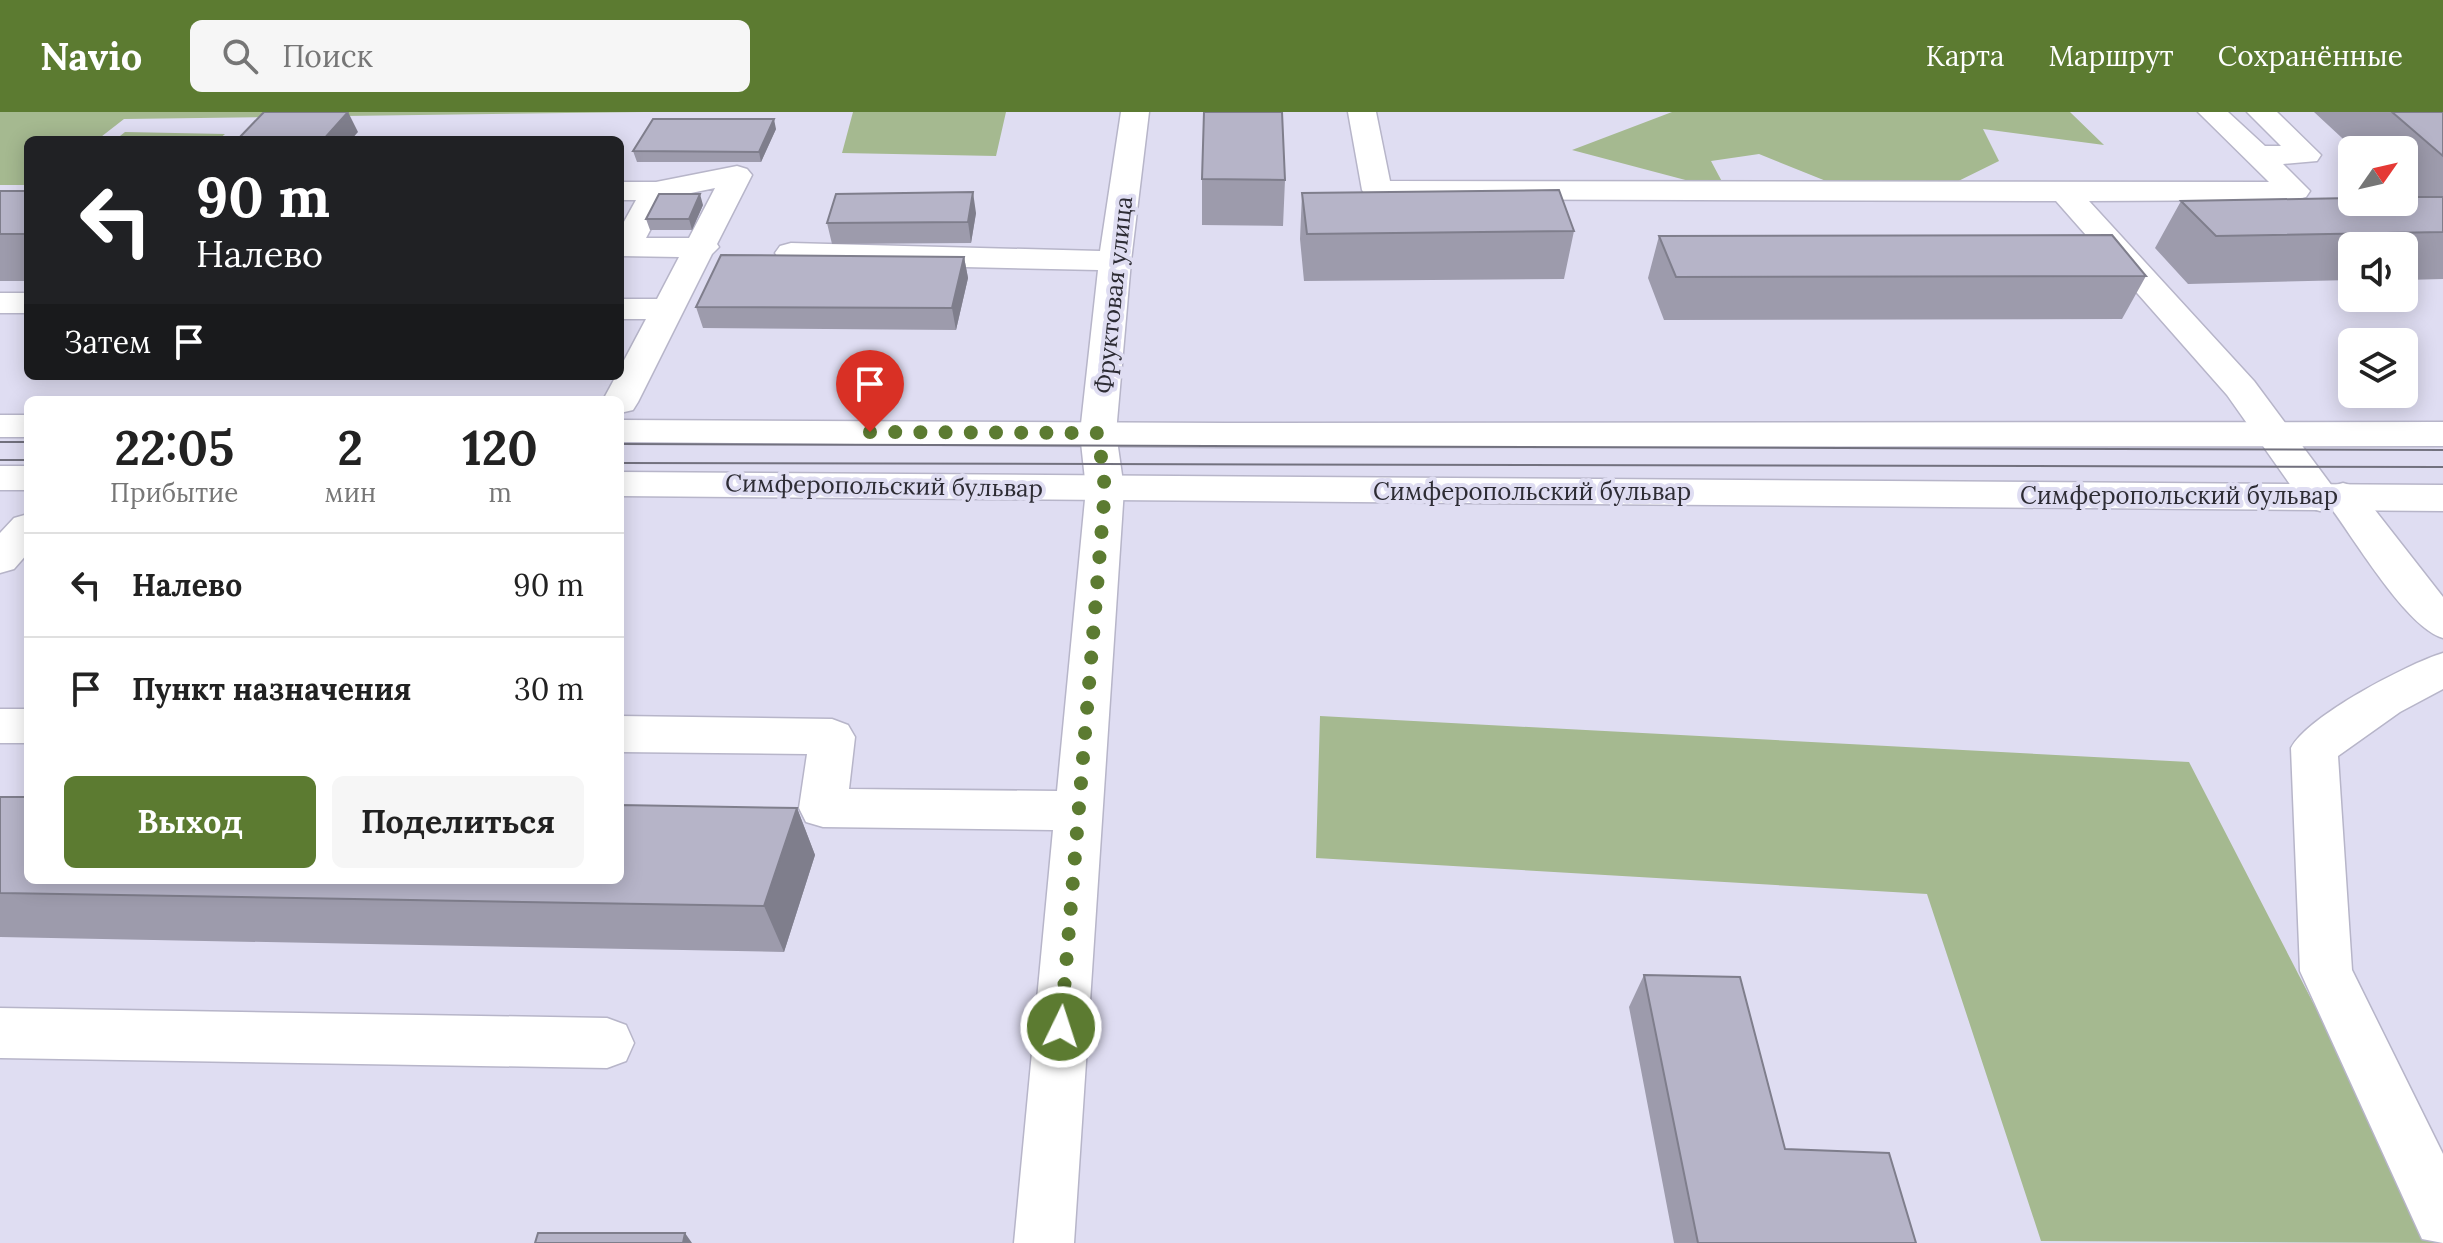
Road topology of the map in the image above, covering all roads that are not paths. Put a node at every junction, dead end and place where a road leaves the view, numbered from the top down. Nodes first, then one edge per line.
1 (1135, 112) edge
2 (1362, 112) edge
3 (2212, 112) edge
4 (2261, 112) edge
5 (2258, 155) junction
6 (624, 191) edge
7 (656, 191) junction
8 (2064, 192) junction
9 (703, 247) junction
10 (791, 253) edge
11 (1115, 261) junction
12 (0, 303) edge
13 (24, 303) edge
14 (624, 309) edge
15 (670, 309) junction
16 (623, 396) edge
17 (0, 426) edge
18 (24, 426) edge
19 (624, 431) edge
20 (1098, 433) junction
21 (2270, 433) junction
22 (2443, 434) edge
23 (0, 478) edge
24 (24, 478) edge
25 (624, 484) edge
26 (1105, 489) junction
27 (2332, 497) junction
28 (2443, 498) edge
29 (24, 532) edge
30 (0, 559) edge
31 (2443, 623) edge
32 (2443, 669) edge
33 (0, 726) edge
34 (24, 726) edge
35 (624, 734) edge
36 (1078, 811) junction
37 (0, 1033) edge
38 (607, 1043) dead end
39 (2443, 1218) edge
40 (1044, 1243) edge

1 - 11 main road, Фруктовая улица
2 - 8 main road
3 - 5 main road
4 - 5 main road
5 - 8 main road
6 - 7 main road
7 - 9 main road
7 - 9 main road
8 - 21 main road
9 - 15 main road
10 - 11 main road
11 - 20 main road, Фруктовая улица
12 - 13 main road
14 - 15 main road
15 - 16 main road
17 - 18 main road
19 - 20 main road
20 - 21 main road
20 - 26 main road, Фруктовая улица
21 - 22 main road
21 - 27 main road
23 - 24 main road
25 - 26 main road, Симферопольский бульвар
26 - 27 main road, Симферопольский бульвар
26 - 36 main road, Фруктовая улица
27 - 28 main road, Симферопольский бульвар
27 - 31 main road
29 - 30 main road
32 - 39 main road
33 - 34 main road
35 - 36 main road
36 - 40 main road, Фруктовая улица
37 - 38 main road

